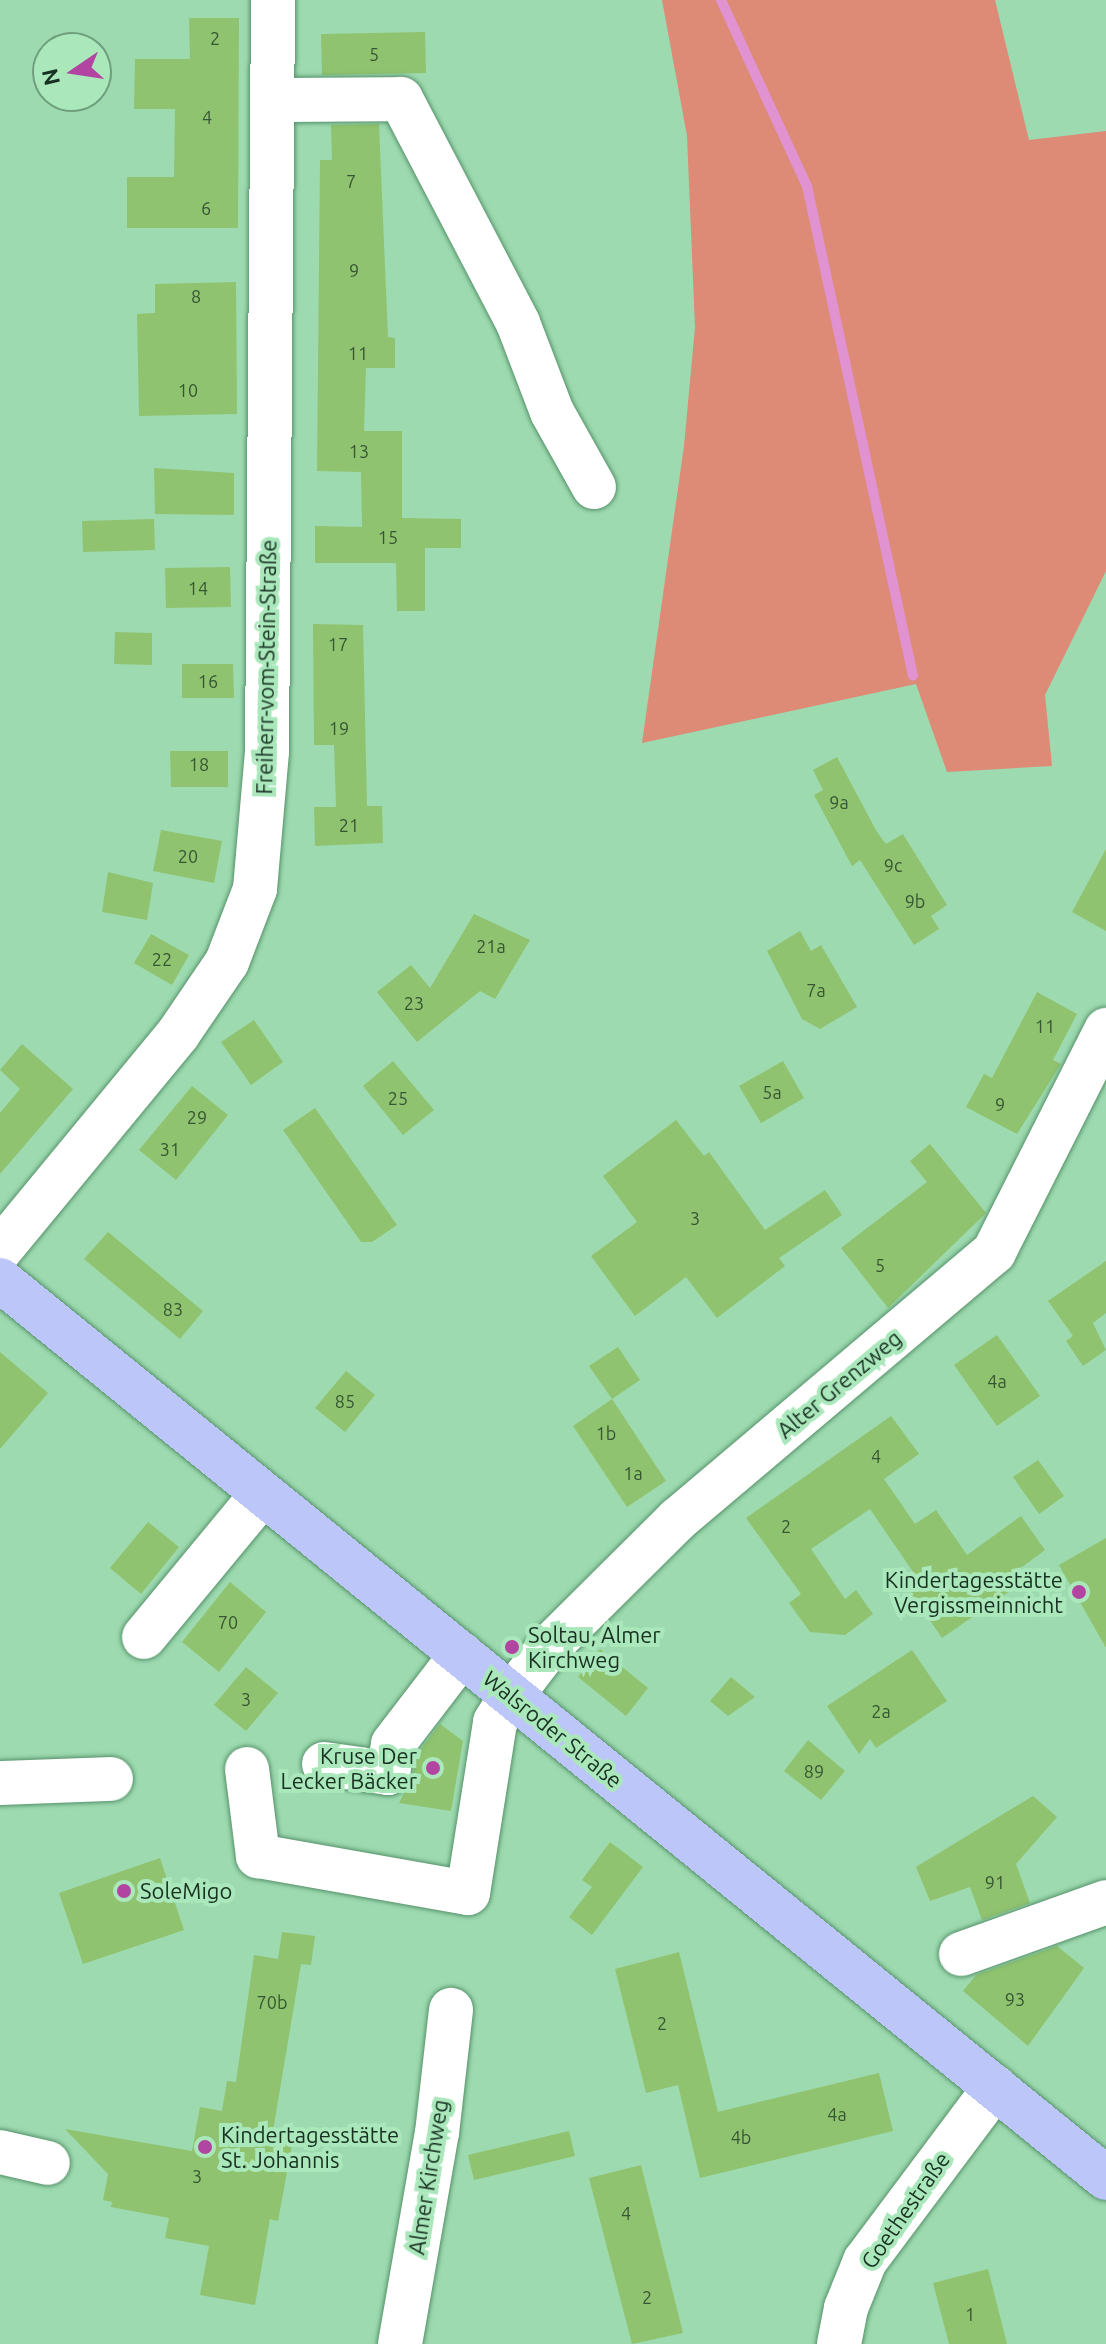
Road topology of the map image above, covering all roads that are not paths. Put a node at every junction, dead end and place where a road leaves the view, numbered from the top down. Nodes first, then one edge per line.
1 (273, 0) edge
2 (272, 100) junction
3 (594, 487) dead end
4 (1106, 1030) edge
5 (0, 1250) edge
6 (0, 1280) edge
7 (250, 1509) dead end
8 (144, 1637) dead end
9 (462, 1654) junction
10 (512, 1695) junction
11 (324, 1764) dead end
12 (247, 1769) dead end
13 (111, 1779) dead end
14 (0, 1783) edge
15 (1106, 1902) edge
16 (961, 1954) dead end
17 (451, 2010) dead end
18 (995, 2087) junction
19 (0, 2152) edge
20 (48, 2163) dead end
21 (1106, 2178) edge
22 (400, 2344) edge
23 (839, 2344) edge

1 - 2 street, Freiherr-vom-Stein-Straße
2 - 3 street
2 - 5 street, Freiherr-vom-Stein-Straße
4 - 10 street, Alter Grenzweg
6 - 9 main road, Walsroder Straße
7 - 8 street
9 - 10 main road, Walsroder Straße
9 - 11 street
10 - 12 street
10 - 18 main road, Walsroder Straße
13 - 14 street
15 - 16 street
17 - 22 street, Almer Kirchweg
18 - 21 main road, Walsroder Straße
18 - 23 street, Goethestraße
19 - 20 street

